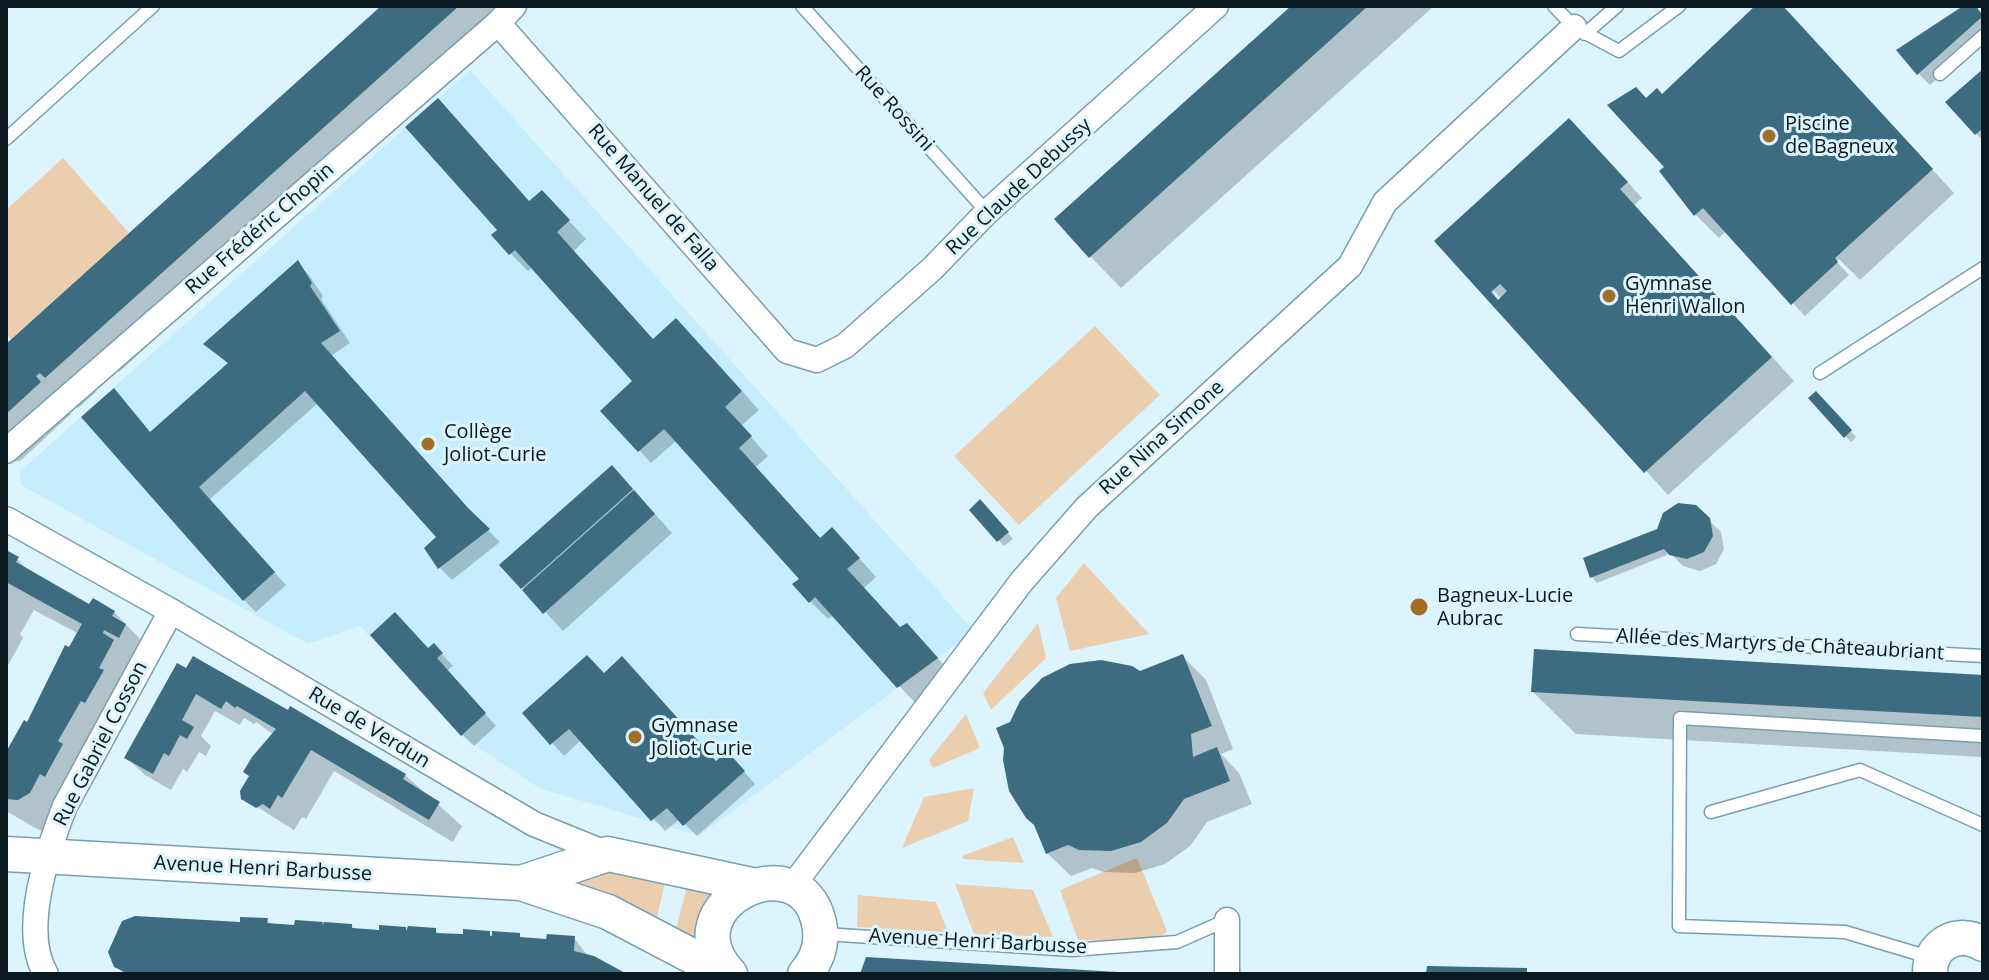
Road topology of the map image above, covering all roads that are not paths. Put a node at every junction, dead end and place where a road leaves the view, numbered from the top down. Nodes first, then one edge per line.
1 (153, 6) edge
2 (802, 6) edge
3 (1216, 6) edge
4 (1554, 6) edge
5 (1617, 6) edge
6 (1679, 6) edge
7 (506, 14) edge
8 (1579, 30) junction
9 (1983, 36) edge
10 (1940, 74) dead end
11 (6, 139) edge
12 (987, 212) junction
13 (1983, 268) edge
14 (817, 360) joint
15 (1820, 373) dead end
16 (6, 451) edge
17 (6, 519) edge
18 (171, 611) junction
19 (1577, 634) dead end
20 (1983, 656) edge
21 (1983, 736) edge
22 (1711, 812) dead end
23 (1983, 825) edge
24 (6, 854) edge
25 (608, 854) junction
26 (48, 857) junction
27 (521, 883) junction
28 (752, 885) junction
29 (791, 888) junction
30 (1227, 920) joint
31 (821, 934) junction
32 (1983, 944) edge
33 (1931, 966) edge
34 (46, 974) edge
35 (728, 974) edge
36 (805, 974) edge
37 (1227, 974) edge

1 - 11 lane
2 - 12 lane, Rue Rossini
3 - 12 street, Rue Claude Debussy
4 - 8 lane
5 - 8 lane
6 - 8 lane
7 - 14 street, Rue Manuel de Falla
7 - 16 street, Rue Frédéric Chopin
8 - 29 street, Rue Nina Simone
9 - 10 lane
12 - 14 street, Rue Claude Debussy
13 - 15 lane
17 - 18 street, Rue de Verdun
18 - 25 street, Rue de Verdun
18 - 26 street, Rue Gabriel Cosson
19 - 20 lane, Allée des Martyrs de Châteaubriant
21 - 33 lane
22 - 23 lane
24 - 26 main road, Avenue Henri Barbusse
25 - 27 main road, Avenue Henri Barbusse
25 - 28 main road, Rue de Verdun
26 - 27 main road, Avenue Henri Barbusse
26 - 34 street, Rue Gabriel Cosson
27 - 35 main road, Avenue Henri Barbusse
28 - 29 main road, Rue de Verdun
28 - 35 main road
29 - 31 main road
30 - 31 lane, Avenue Henri Barbusse
30 - 37 street
31 - 36 main road
32 - 33 main road

